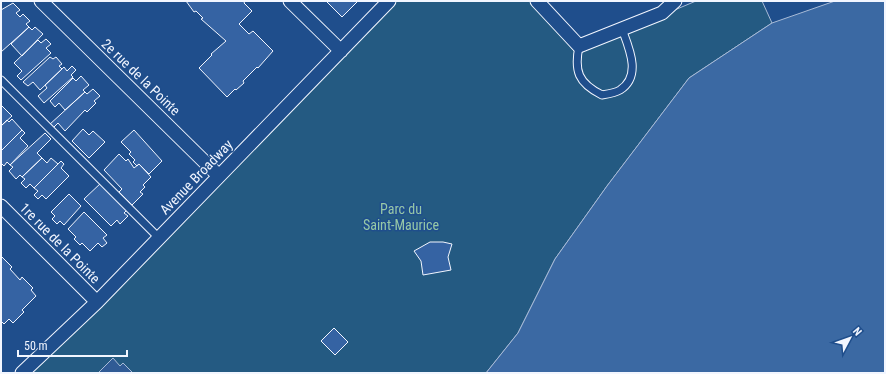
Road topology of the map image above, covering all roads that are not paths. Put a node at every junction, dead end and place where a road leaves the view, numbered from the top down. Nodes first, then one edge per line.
1 (41, 1) edge
2 (290, 1) edge
3 (390, 1) edge
4 (537, 1) edge
5 (675, 1) edge
6 (622, 29) junction
7 (579, 46) junction
8 (341, 51) junction
9 (1, 80) edge
10 (220, 176) junction
11 (1, 206) edge
12 (159, 238) junction
13 (97, 302) junction
14 (22, 373) edge

1 - 10 street, 2e rue de la Pointe
2 - 8 street
3 - 8 street, Avenue Broadway
4 - 7 street
5 - 6 street
6 - 7 street
6 - 7 lane
8 - 10 street, Avenue Broadway
9 - 12 lane
10 - 12 street, Avenue Broadway
11 - 13 street, 1re rue de la Pointe
12 - 13 street, Avenue Broadway
13 - 14 street, Avenue Broadway

